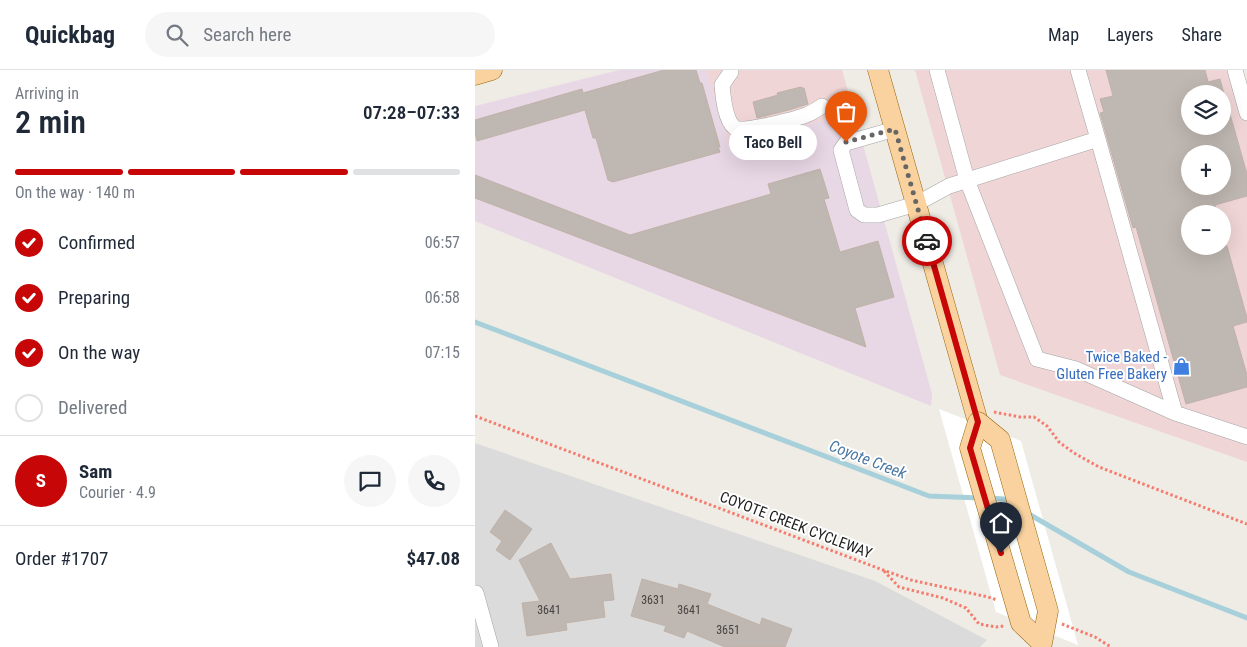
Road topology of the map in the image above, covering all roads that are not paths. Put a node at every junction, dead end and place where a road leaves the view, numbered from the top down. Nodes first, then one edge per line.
1 (492, 70) edge
2 (877, 70) edge
3 (937, 70) edge
4 (1078, 70) edge
5 (1235, 70) edge
6 (731, 72) dead end
7 (475, 75) edge
8 (822, 106) dead end
9 (1247, 113) edge
10 (895, 129) junction
11 (1098, 139) junction
12 (967, 180) junction
13 (916, 204) junction
14 (1175, 413) junction
15 (976, 416) junction
16 (1247, 437) edge
17 (476, 593) edge
18 (1042, 645) edge
19 (491, 647) edge

1 - 7 main road
2 - 10 main road
3 - 12 street
4 - 11 street
5 - 9 street
6 - 8 street
10 - 13 main road
10 - 13 street
11 - 12 street
11 - 14 street
12 - 13 street
12 - 14 street
13 - 15 main road
14 - 16 street
15 - 18 main road, bridge
15 - 18 main road, bridge
17 - 19 street

